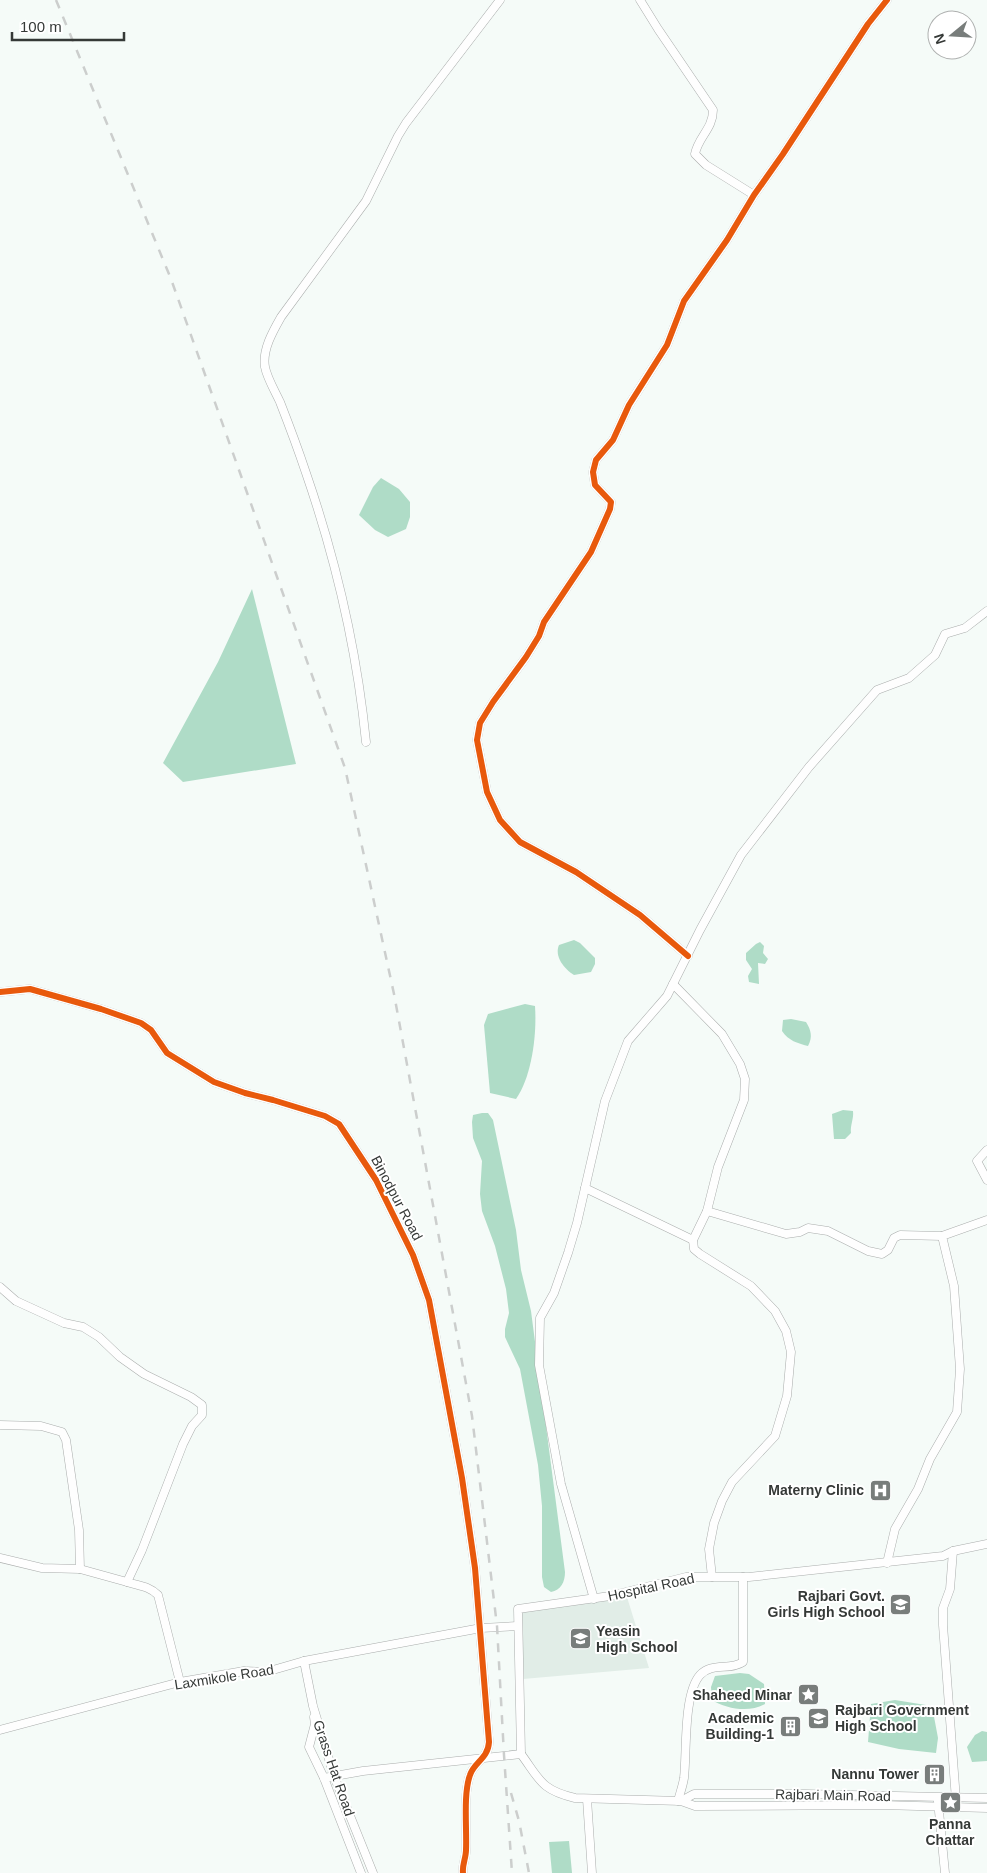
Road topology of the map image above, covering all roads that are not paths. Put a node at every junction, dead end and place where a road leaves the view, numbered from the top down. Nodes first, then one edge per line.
1 (500, 0) edge
2 (640, 0) edge
3 (887, 0) edge
4 (754, 194) junction
5 (987, 611) edge
6 (366, 742) dead end
7 (688, 956) junction
8 (673, 984) junction
9 (0, 992) edge
10 (987, 1150) edge
11 (987, 1180) edge
12 (585, 1188) junction
13 (707, 1211) junction
14 (987, 1220) edge
15 (942, 1236) junction
16 (693, 1240) junction
17 (0, 1287) edge
18 (0, 1425) edge
19 (987, 1544) edge
20 (953, 1551) junction
21 (0, 1558) edge
22 (887, 1563) junction
23 (80, 1569) junction
24 (712, 1577) junction
25 (743, 1577) junction
26 (127, 1582) junction
27 (594, 1599) junction
28 (517, 1626) junction
29 (481, 1628) junction
30 (304, 1662) junction
31 (180, 1682) junction
32 (313, 1706) junction
33 (0, 1730) edge
34 (521, 1754) junction
35 (484, 1757) junction
36 (334, 1776) junction
37 (324, 1778) junction
38 (804, 1794) junction
39 (938, 1797) junction
40 (956, 1798) junction
41 (987, 1798) edge
42 (587, 1799) junction
43 (680, 1801) junction
44 (805, 1806) junction
45 (939, 1806) junction
46 (956, 1807) junction
47 (987, 1808) edge
48 (463, 1871) edge
49 (361, 1873) edge
50 (372, 1873) edge
51 (455, 1873) edge
52 (592, 1873) edge
53 (945, 1873) edge

1 - 6 street
2 - 4 street
3 - 4 street
4 - 7 street
5 - 7 street
7 - 8 street
8 - 12 street
8 - 13 street
9 - 29 street, Binodpur Road
10 - 11 street
12 - 16 street
12 - 27 street
13 - 15 street
13 - 16 street
14 - 15 street
15 - 22 street
16 - 24 street
17 - 26 street
18 - 23 street
19 - 20 street, Hospital Road
20 - 22 street, Hospital Road
20 - 40 street
21 - 23 street
22 - 25 street, Hospital Road
23 - 26 street
24 - 25 street, Hospital Road
24 - 27 street, Hospital Road
25 - 43 street
26 - 31 street
27 - 28 street, Hospital Road
28 - 29 street, Laxmikole Road
28 - 34 street
29 - 30 street, Laxmikole Road
29 - 35 street, Binodpur Road
30 - 31 street, Laxmikole Road
30 - 32 street, Grass Hat Road
31 - 33 street, Laxmikole Road
32 - 36 street, Grass Hat Road
32 - 37 street
34 - 35 street
34 - 42 street, Rajbari Main Road
35 - 36 street
35 - 48 street
36 - 37 street
36 - 50 street, Grass Hat Road
37 - 49 street
38 - 39 street, Rajbari Main Road
38 - 43 street, Rajbari Main Road
38 - 44 street
39 - 40 street, Rajbari Main Road
39 - 45 street
40 - 41 street, Rajbari Main Road
40 - 46 street
42 - 43 street, Rajbari Main Road
42 - 52 street
43 - 44 street, Rajbari Main Road
44 - 45 street, Rajbari Main Road
45 - 46 street, Rajbari Main Road
45 - 53 street
46 - 47 street, Rajbari Main Road
48 - 51 street

